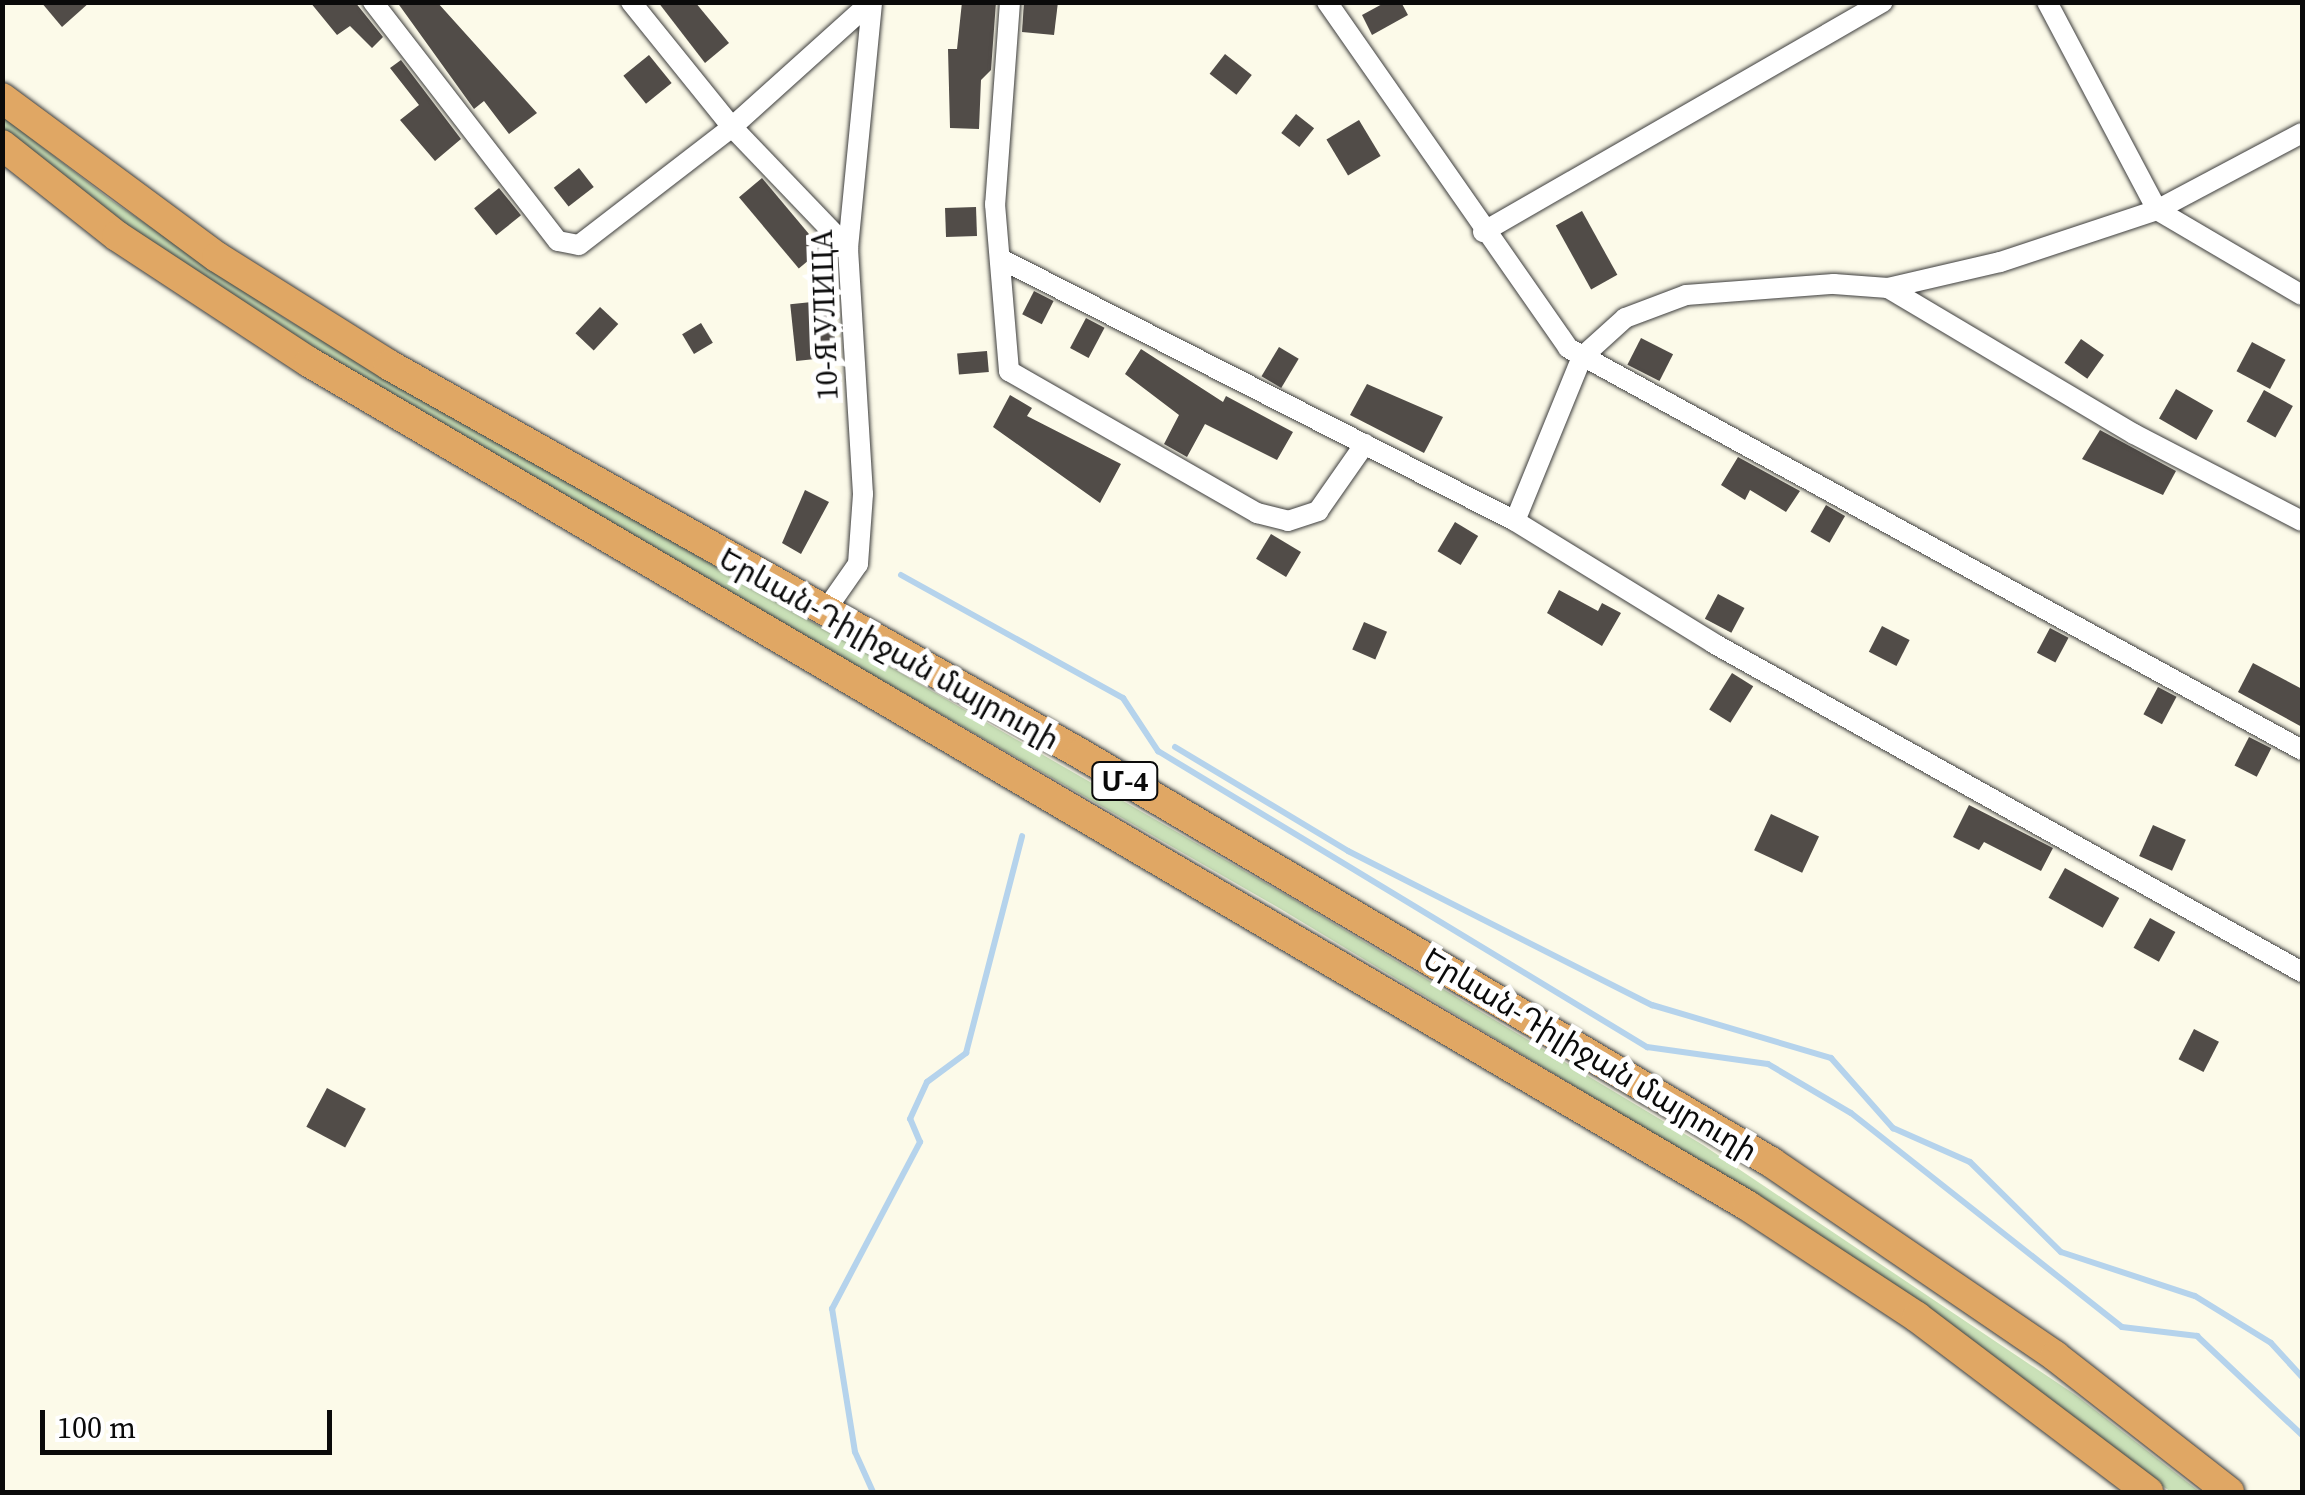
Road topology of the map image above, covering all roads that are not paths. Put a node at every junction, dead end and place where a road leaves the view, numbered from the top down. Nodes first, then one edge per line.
1 (374, 2) edge
2 (631, 2) edge
3 (871, 2) edge
4 (1010, 2) edge
5 (1327, 2) edge
6 (1883, 2) edge
7 (2047, 2) edge
8 (2, 98) edge
9 (732, 127) junction
10 (2302, 133) edge
11 (2, 145) edge
12 (2157, 210) junction
13 (1483, 232) junction
14 (848, 248) junction
15 (1001, 259) junction
16 (1888, 288) junction
17 (2302, 294) edge
18 (1582, 357) junction
19 (1365, 444) junction
20 (1516, 521) junction
21 (2302, 521) edge
22 (823, 614) junction
23 (2302, 750) edge
24 (2302, 972) edge
25 (2148, 1492) edge
26 (2229, 1492) edge

1 - 9 street
2 - 9 street
3 - 9 street
3 - 14 street, 10-Я УЛИЦА
4 - 15 street
5 - 13 street
6 - 13 street
7 - 12 street
8 - 22 highway, Երևան-Դիլիջան մայրուղի / Մ-4
9 - 14 street
10 - 12 street
11 - 25 highway, Երևան-Դիլիջան մայրուղի / Մ-4
12 - 16 street
12 - 17 street
13 - 18 street
14 - 22 street, 10-Я УЛИЦА
15 - 19 street
15 - 19 street
16 - 18 street
16 - 21 street
18 - 20 street
18 - 23 street
19 - 20 street
20 - 24 street
22 - 26 highway, Երևան-Դիլիջան մայրուղի / Մ-4

